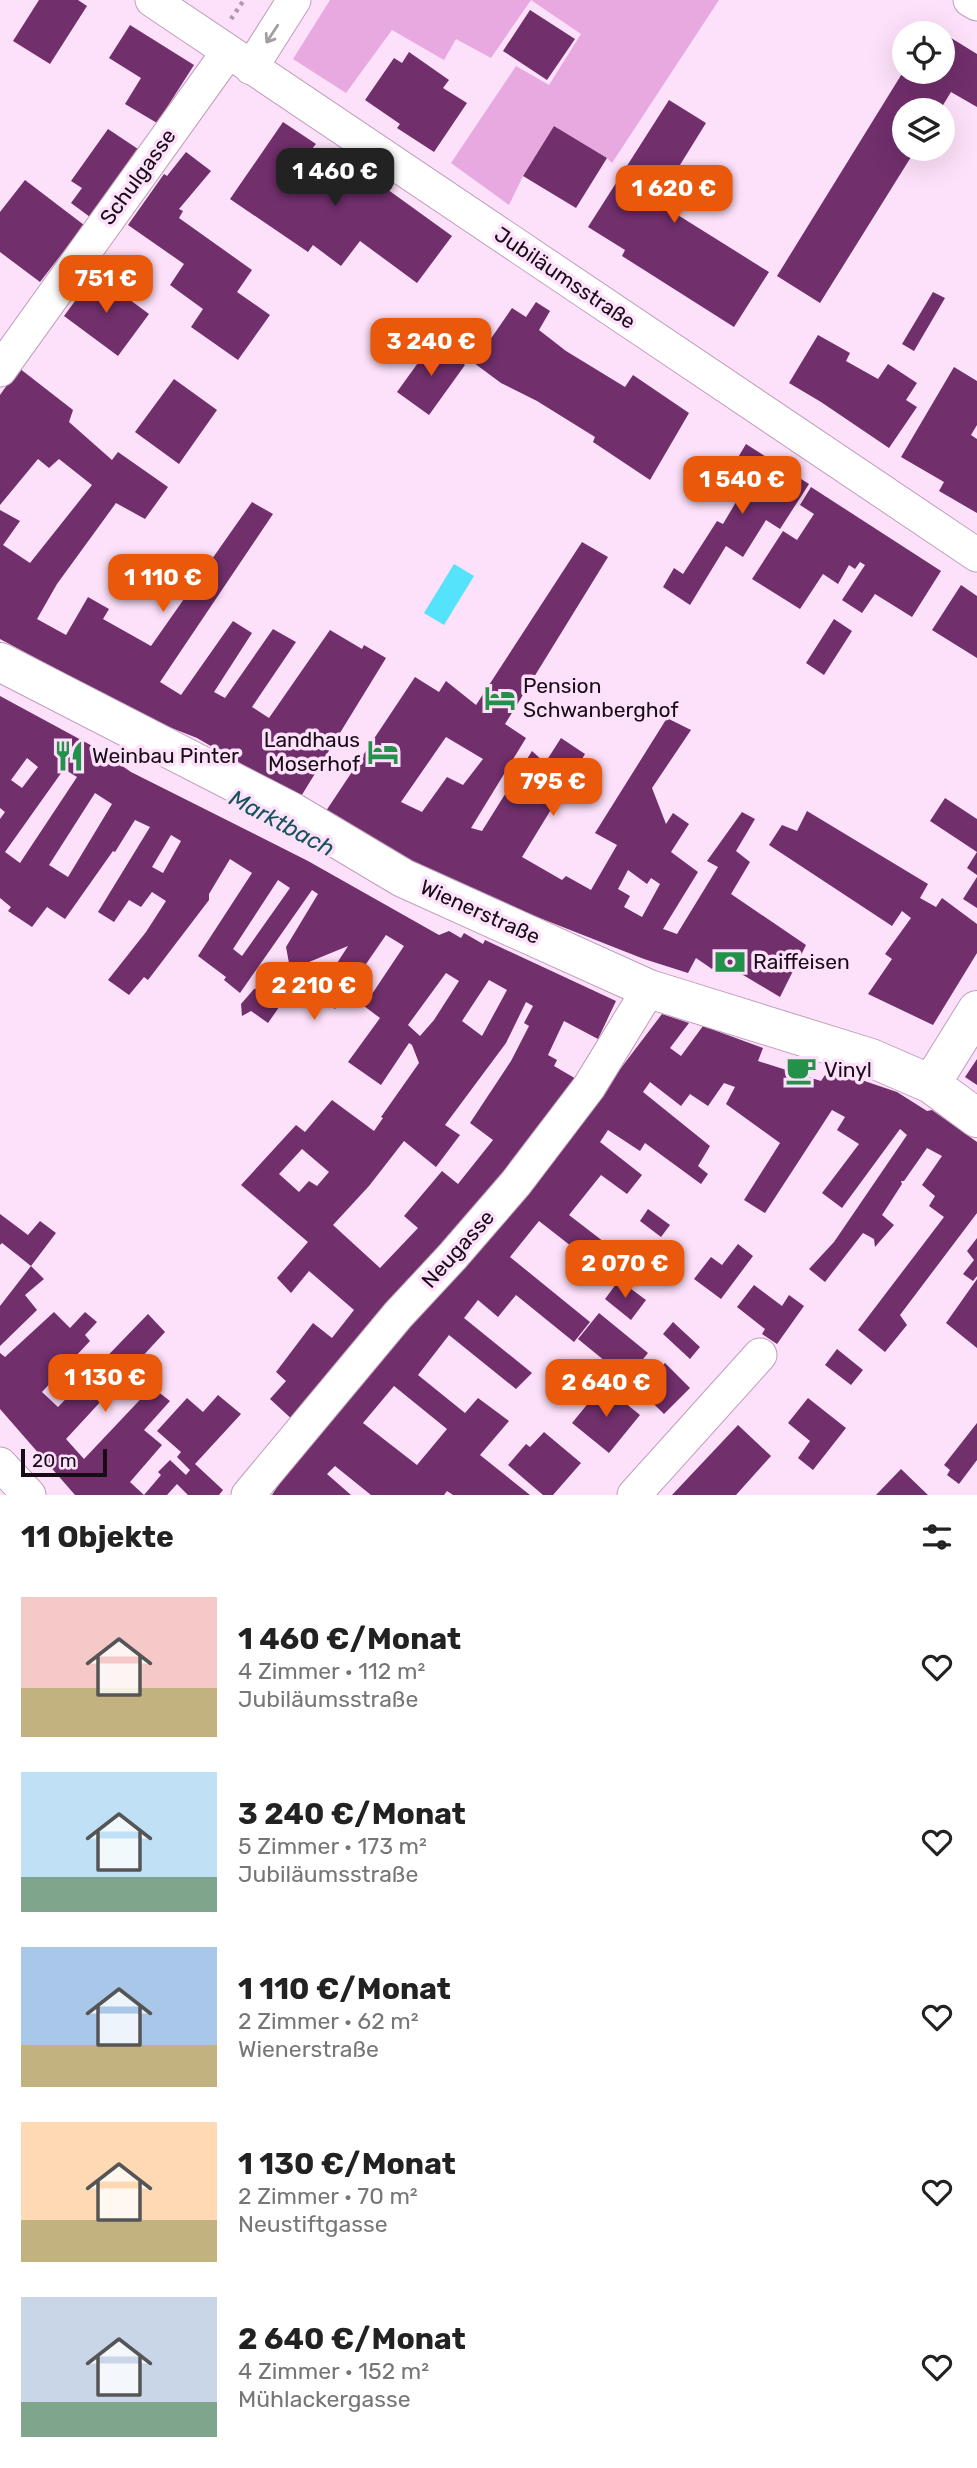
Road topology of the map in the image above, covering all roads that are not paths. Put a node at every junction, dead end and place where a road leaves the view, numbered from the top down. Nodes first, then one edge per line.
1 (152, 0) edge
2 (294, 0) edge
3 (970, 0) edge
4 (977, 4) edge
5 (239, 60) junction
6 (0, 370) edge
7 (977, 555) edge
8 (0, 662) edge
9 (649, 989) junction
10 (977, 1010) edge
11 (931, 1084) junction
12 (977, 1118) edge
13 (760, 1355) dead end
14 (0, 1464) edge
15 (29, 1495) edge
16 (248, 1495) edge
17 (634, 1495) edge

1 - 5 street, Jubiläumsstraße
2 -> 5 street, Schulgasse
3 - 4 street
5 - 6 street, Schulgasse
5 - 7 street, Jubiläumsstraße
8 - 9 street, Wienerstraße
9 - 11 street, Wienerstraße
9 - 16 street, Neugasse
10 - 11 street
11 - 12 street, Wienerstraße
13 - 17 street
14 - 15 street

